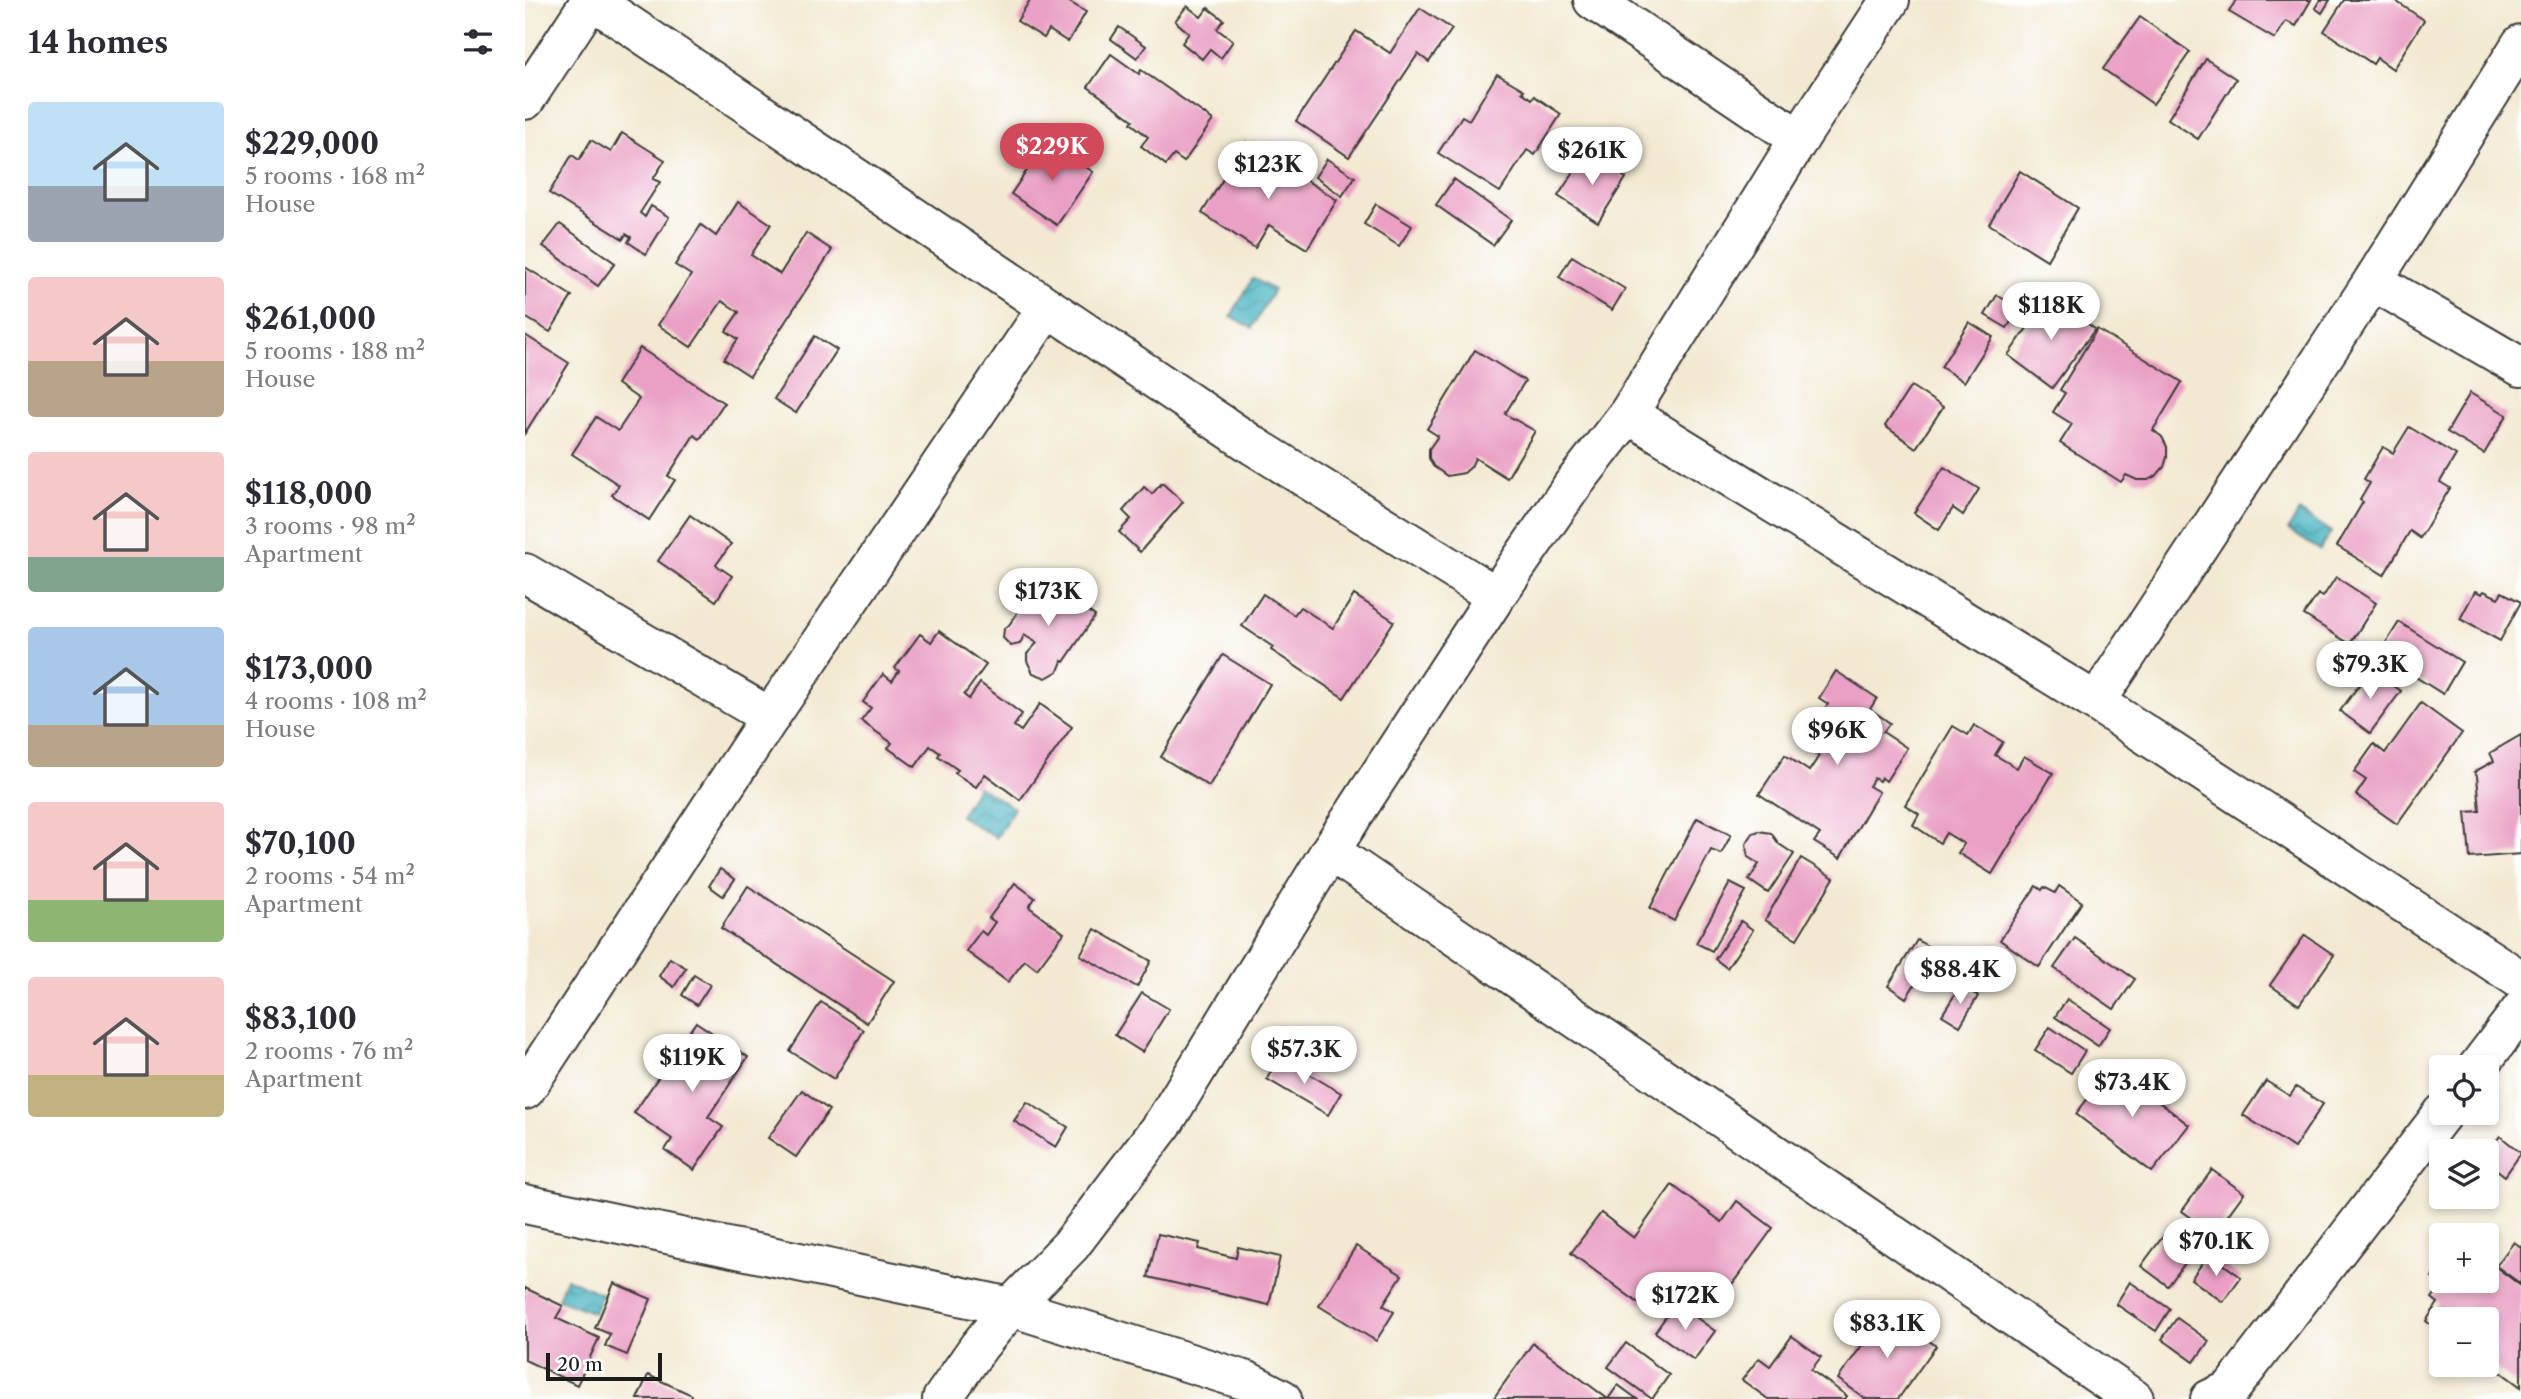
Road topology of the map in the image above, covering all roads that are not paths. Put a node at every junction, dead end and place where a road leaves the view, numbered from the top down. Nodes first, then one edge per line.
1 (591, 0) edge
2 (1593, 0) edge
3 (1890, 0) edge
4 (2517, 58) edge
5 (525, 100) edge
6 (1799, 139) junction
7 (2373, 281) junction
8 (1047, 308) junction
9 (2521, 367) edge
10 (1628, 414) junction
11 (525, 573) edge
12 (1496, 596) junction
13 (2096, 702) junction
14 (770, 717) junction
15 (1330, 851) junction
16 (2521, 980) edge
17 (2521, 1010) edge
18 (2487, 1055) edge
19 (525, 1090) edge
20 (2434, 1125) edge
21 (525, 1204) edge
22 (1011, 1307) junction
23 (942, 1399) edge
24 (1282, 1399) edge
25 (2134, 1399) edge
26 (2210, 1399) edge

1 - 5 street
1 - 8 street
2 - 6 street
3 - 6 street
4 - 7 street
6 - 10 street
7 - 9 street
7 - 13 street
8 - 12 street
8 - 14 street
10 - 12 street
10 - 13 street
11 - 14 street
12 - 15 street
13 - 16 street
14 - 19 street
15 - 22 street
15 - 25 street
17 - 18 street
20 - 26 street
21 - 22 street
22 - 23 street
22 - 24 street

